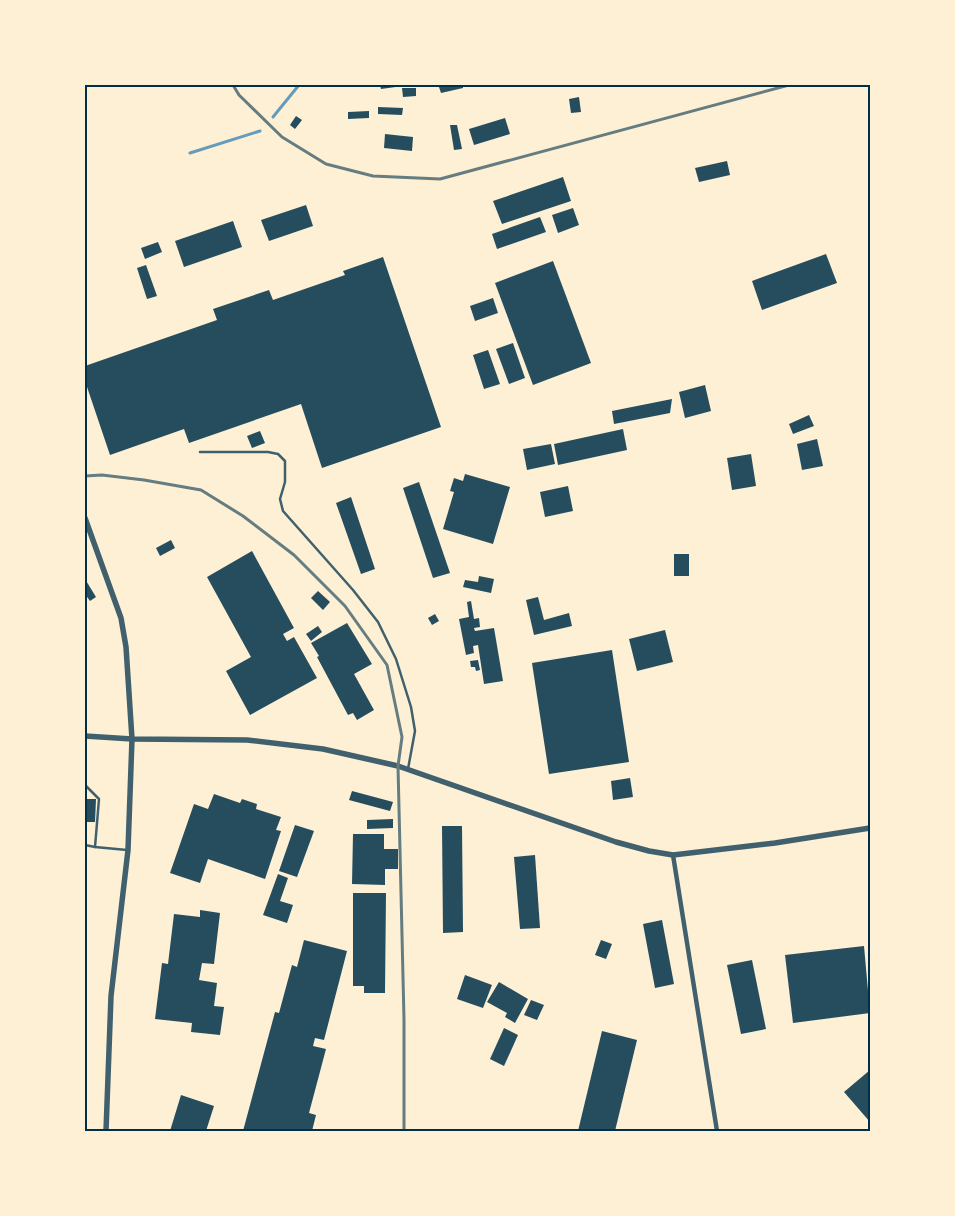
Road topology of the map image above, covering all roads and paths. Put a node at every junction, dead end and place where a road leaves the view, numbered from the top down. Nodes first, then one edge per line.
1 (200, 452) dead end
2 (85, 518) edge
3 (85, 736) edge
4 (132, 739) junction
5 (408, 769) junction
6 (85, 784) edge
7 (870, 828) edge
8 (85, 845) edge
9 (95, 847) junction
10 (128, 850) junction
11 (673, 855) junction
12 (106, 1131) edge
13 (717, 1131) edge

1 - 5 lane
2 - 4 street
3 - 4 street
4 - 5 street
4 - 10 street
5 - 11 street
6 - 9 lane
7 - 11 street
8 - 9 lane
9 - 10 lane
10 - 12 street
11 - 13 street

